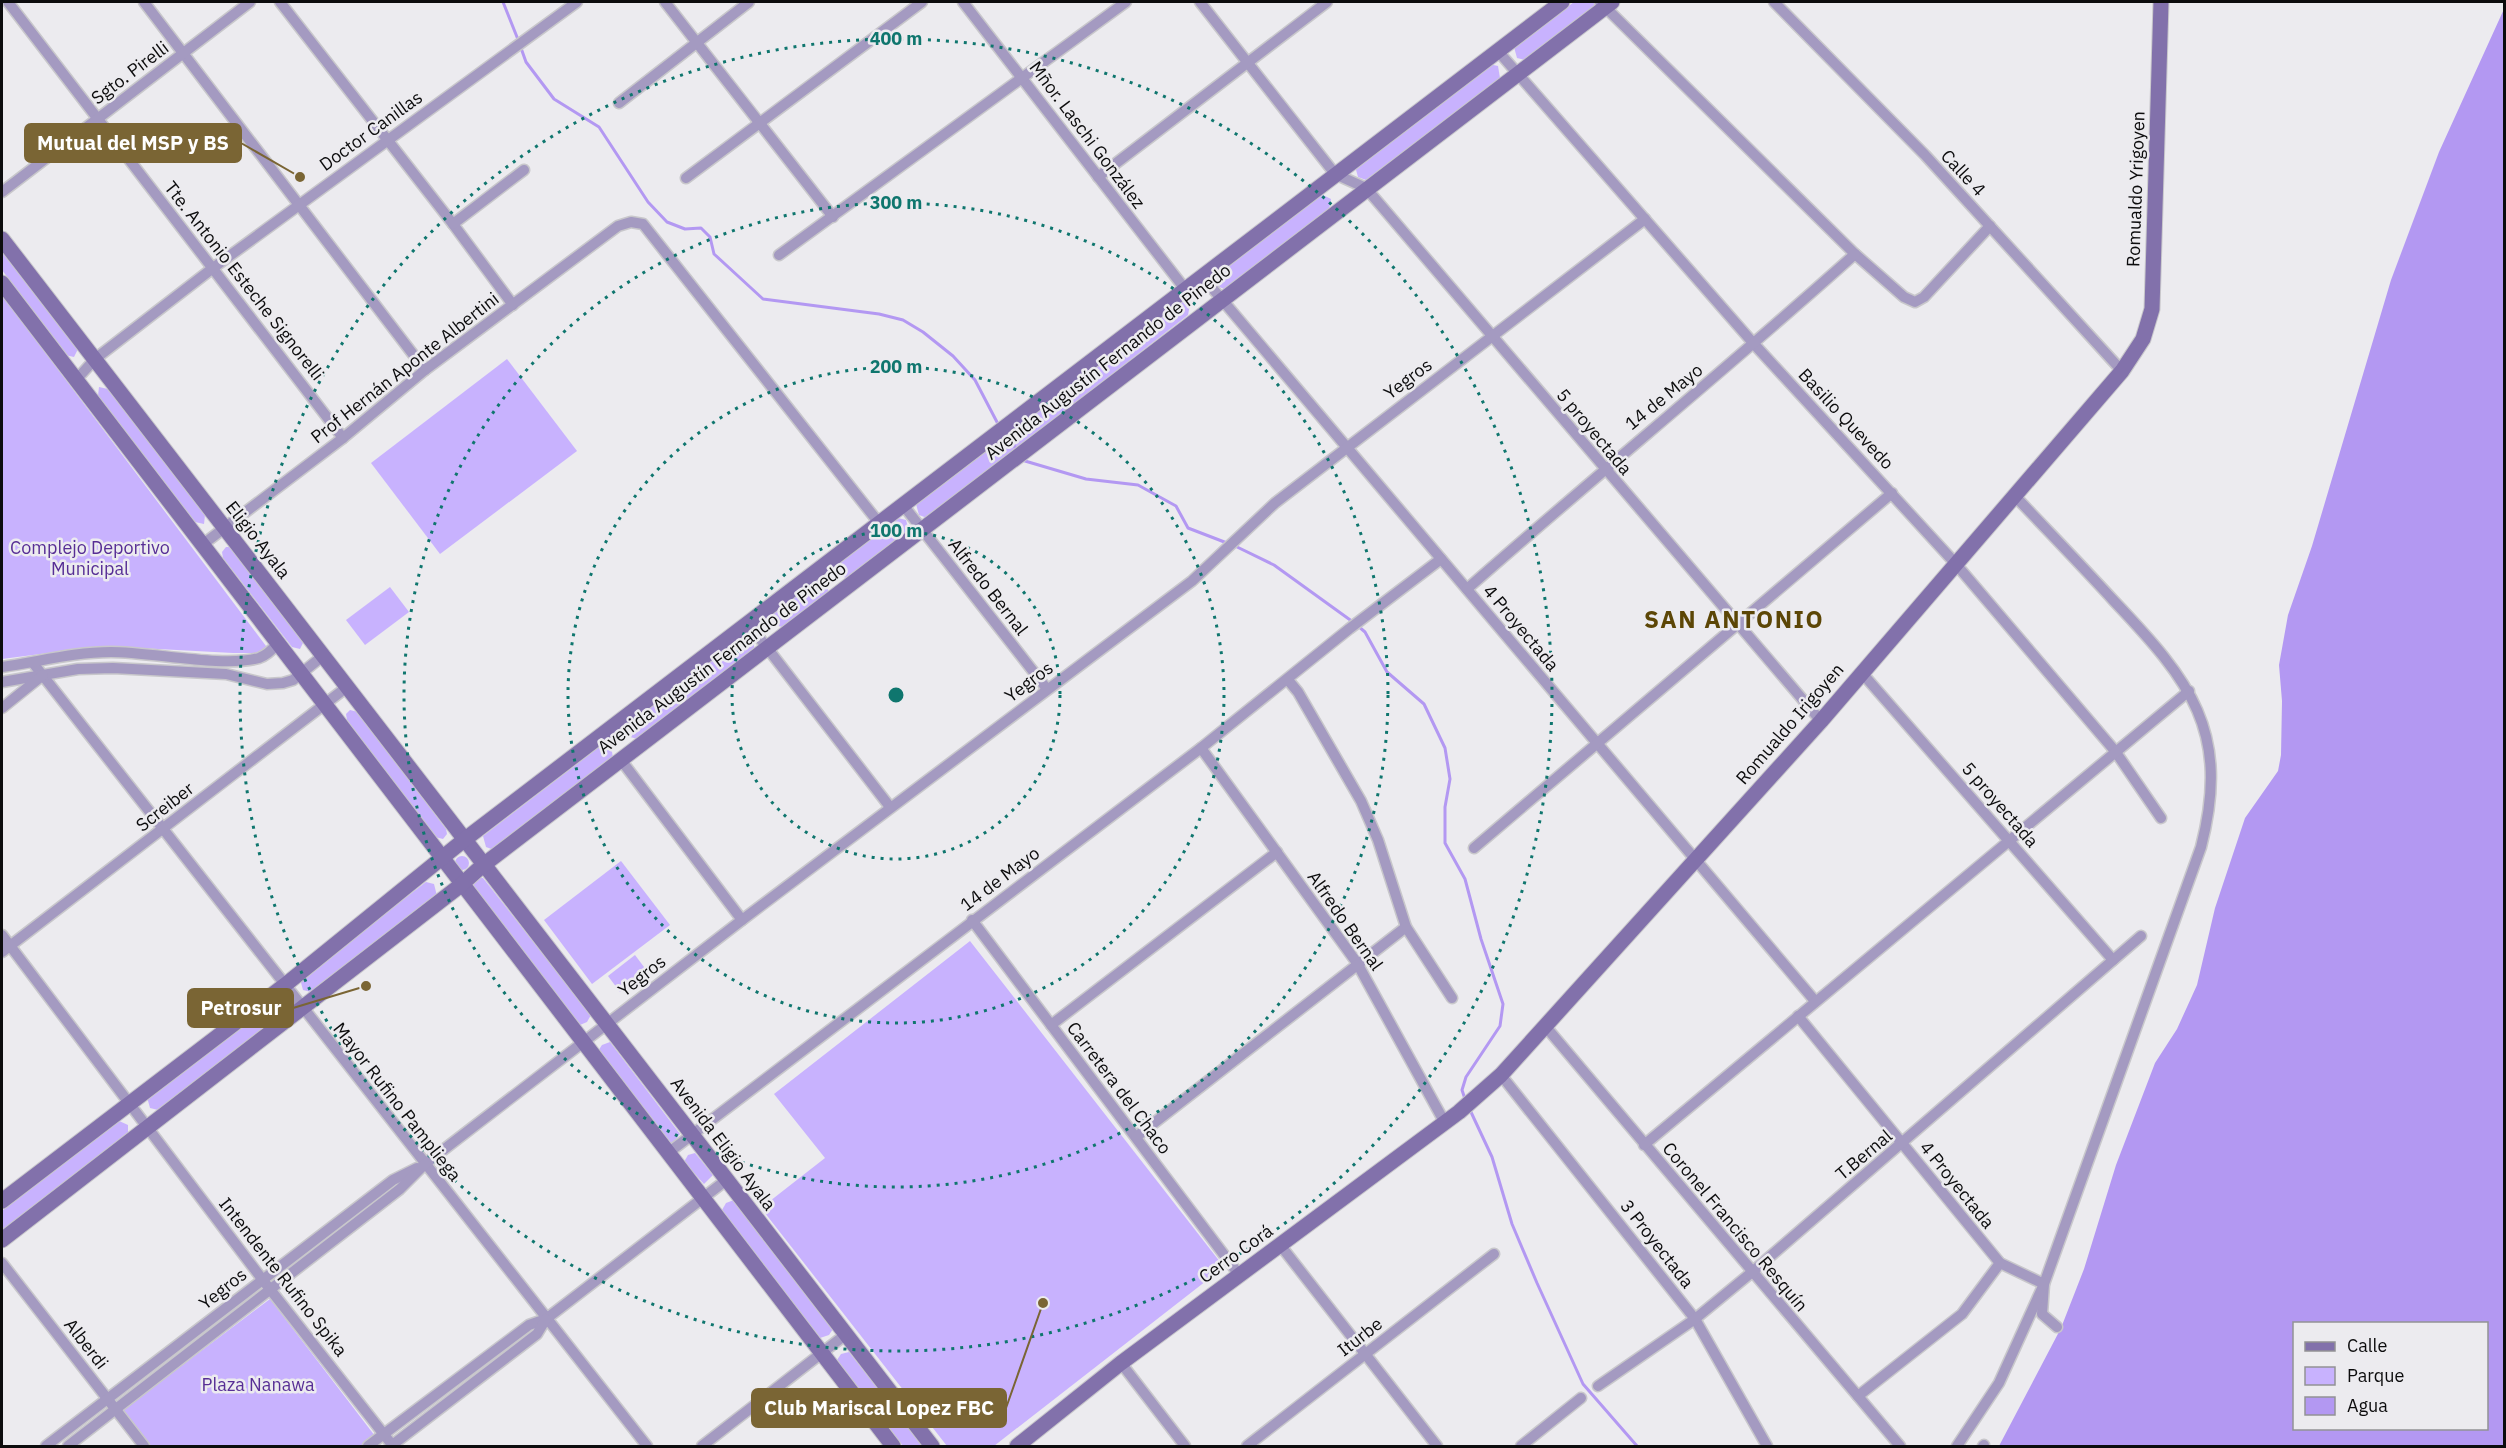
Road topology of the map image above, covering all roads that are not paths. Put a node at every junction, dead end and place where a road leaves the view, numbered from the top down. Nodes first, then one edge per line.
1 (8, 2) edge
2 (144, 2) edge
3 (250, 2) edge
4 (280, 2) edge
5 (577, 2) edge
6 (665, 2) edge
7 (749, 2) edge
8 (922, 2) edge
9 (963, 2) edge
10 (1126, 2) edge
11 (1200, 2) edge
12 (1327, 2) edge
13 (1562, 2) edge
14 (1774, 2) edge
15 (2161, 2) edge
16 (1606, 3) edge
17 (696, 41) junction
18 (1497, 50) junction
19 (184, 53) junction
20 (1248, 64) junction
21 (1518, 74) junction
22 (1023, 79) junction
23 (619, 103) dead end
24 (98, 117) junction
25 (759, 124) junction
26 (388, 139) junction
27 (524, 170) dead end
28 (1335, 174) junction
29 (1098, 177) junction
30 (686, 178) dead end
31 (1366, 188) junction
32 (2, 192) edge
33 (300, 204) junction
34 (833, 217) junction
35 (1645, 219) junction
36 (453, 224) junction
37 (1990, 226) junction
38 (2, 239) edge
39 (1855, 254) junction
40 (779, 255) dead end
41 (213, 268) junction
42 (1202, 276) junction
43 (2, 283) edge
44 (1185, 289) junction
45 (1222, 299) junction
46 (513, 306) junction
47 (1492, 336) junction
48 (1754, 344) junction
49 (94, 359) junction
50 (425, 370) junction
51 (2122, 371) junction
52 (76, 380) junction
53 (343, 438) junction
54 (1347, 447) junction
55 (1604, 468) junction
56 (1892, 493) junction
57 (2014, 495) junction
58 (903, 505) junction
59 (879, 523) junction
60 (225, 530) junction
61 (921, 530) junction
62 (202, 545) junction
63 (1441, 559) junction
64 (1955, 563) junction
65 (1467, 589) junction
66 (748, 623) junction
67 (1738, 625) junction
68 (277, 644) junction
69 (767, 648) junction
70 (324, 655) junction
71 (33, 663) junction
72 (2, 667) edge
73 (1862, 672) junction
74 (300, 674) junction
75 (44, 675) junction
76 (1288, 680) junction
77 (2, 682) edge
78 (347, 687) junction
79 (1047, 689) junction
80 (2189, 691) junction
81 (324, 705) junction
82 (2, 708) edge
83 (1821, 721) junction
84 (1596, 742) junction
85 (1201, 748) junction
86 (2115, 751) junction
87 (621, 760) junction
88 (890, 807) junction
89 (2161, 818) dead end
90 (164, 829) junction
91 (464, 840) junction
92 (2008, 840) junction
93 (1474, 848) dead end
94 (1277, 852) junction
95 (1695, 859) junction
96 (441, 860) junction
97 (482, 866) junction
98 (461, 885) junction
99 (742, 920) junction
100 (972, 920) junction
101 (1406, 927) junction
102 (2, 935) edge
103 (2141, 936) dead end
104 (6, 949) edge
105 (2113, 960) junction
106 (1358, 963) junction
107 (285, 985) junction
108 (1452, 998) dead end
109 (1815, 1001) junction
110 (302, 1007) junction
111 (1798, 1016) junction
112 (607, 1024) junction
113 (1051, 1025) junction
114 (1546, 1027) junction
115 (582, 1042) junction
116 (1501, 1075) junction
117 (1479, 1094) joint
118 (130, 1103) junction
119 (1445, 1123) junction
120 (148, 1126) junction
121 (692, 1136) junction
122 (1136, 1137) junction
123 (1644, 1145) junction
124 (1903, 1145) junction
125 (668, 1153) junction
126 (425, 1164) junction
127 (725, 1181) junction
128 (703, 1198) junction
129 (2, 1201) edge
130 (2, 1240) edge
131 (1281, 1246) junction
132 (1494, 1254) dead end
133 (2, 1263) edge
134 (2000, 1263) junction
135 (1751, 1273) junction
136 (1240, 1276) junction
137 (266, 1284) junction
138 (2044, 1284) junction
139 (546, 1319) junction
140 (1695, 1319) junction
141 (2057, 1327) dead end
142 (845, 1335) junction
143 (823, 1353) junction
144 (1365, 1354) junction
145 (1121, 1363) junction
146 (1598, 1386) dead end
147 (1858, 1396) junction
148 (1581, 1398) dead end
149 (108, 1399) junction
150 (116, 1410) junction
151 (384, 1435) junction
152 (46, 1446) edge
153 (68, 1446) edge
154 (144, 1446) edge
155 (368, 1446) edge
156 (392, 1446) edge
157 (647, 1446) edge
158 (702, 1446) edge
159 (893, 1446) edge
160 (932, 1446) edge
161 (1017, 1446) edge
162 (1185, 1446) edge
163 (1247, 1446) edge
164 (1437, 1446) edge
165 (1521, 1446) edge
166 (1767, 1446) edge
167 (1900, 1446) edge
168 (1957, 1446) edge

1 - 24 street, Tte. Antonio Esteche Signorelli
2 - 19 street
3 - 19 street, Sgto. Pirelli
4 - 26 street
5 - 26 street, Doctor Canillas
6 - 17 street
7 - 17 street
8 - 25 street
9 - 22 street, Mñor. Laschi González
10 - 22 street
11 - 20 street
12 - 20 street
13 - 18 street, Avenida Augustín Fernando de Pinedo
14 - 37 street, Calle 4
15 - 51 street, Romualdo Yrigoyen
16 - 21 street, Avenida Augustín Fernando de Pinedo
16 - 39 street
17 - 23 street
17 - 25 street
18 - 21 street, Basilio Quevedo
18 - 28 street, Avenida Augustín Fernando de Pinedo
19 - 24 street, Sgto. Pirelli
19 - 33 street
20 - 28 street
20 - 29 street
21 - 31 street, Avenida Augustín Fernando de Pinedo
21 - 35 street, Basilio Quevedo
22 - 29 street, Mñor. Laschi González
22 - 34 street
24 - 32 street, Sgto. Pirelli
24 - 41 street, Tte. Antonio Esteche Signorelli
25 - 30 street
25 - 34 street
26 - 33 street, Doctor Canillas
26 - 36 street
27 - 36 street
28 - 31 street, 5 proyectada
28 - 42 street, Avenida Augustín Fernando de Pinedo
29 - 44 street, Mñor. Laschi González
31 - 45 street, Avenida Augustín Fernando de Pinedo
31 - 47 street, 5 proyectada
33 - 41 street, Doctor Canillas
33 - 50 street
34 - 40 street
35 - 47 street, Yegros
35 - 48 street, Basilio Quevedo
36 - 46 street
37 - 39 street
37 - 51 street, Calle 4
38 - 49 street, Eligio Ayala
39 - 48 street, 14 de Mayo
41 - 49 street, Doctor Canillas
41 - 53 street, Tte. Antonio Esteche Signorelli
42 - 44 street, Avenida Augustín Fernando de Pinedo
42 - 45 street, 4 Proyectada
43 - 52 street
44 - 58 street, Avenida Augustín Fernando de Pinedo
45 - 54 street, 4 Proyectada
45 - 61 street, Avenida Augustín Fernando de Pinedo
46 - 50 street, Prof Hernán Aponte Albertini
46 - 59 street, Prof Hernán Aponte Albertini
47 - 54 street, Yegros
47 - 55 street, 5 proyectada
48 - 55 street, 14 de Mayo
48 - 56 street, Basilio Quevedo
49 - 52 street, Doctor Canillas
49 - 60 street, Eligio Ayala
50 - 53 street, Prof Hernán Aponte Albertini
51 - 57 street, Romualdo Irigoyen
52 - 62 street
53 - 60 street, Prof Hernán Aponte Albertini
54 - 63 street, 4 Proyectada
54 - 79 street, Yegros
55 - 65 street, 14 de Mayo
55 - 67 street, 5 proyectada
56 - 64 street, Basilio Quevedo
56 - 67 street
57 - 64 street, Romualdo Irigoyen
57 - 80 street
58 - 59 street, Avenida Augustín Fernando de Pinedo
58 - 61 street, Alfredo Bernal
59 - 66 street, Avenida Augustín Fernando de Pinedo
60 - 62 street, Prof Hernán Aponte Albertini
60 - 70 street, Eligio Ayala
61 - 69 street, Avenida Augustín Fernando de Pinedo
61 - 79 street, Alfredo Bernal
62 - 68 street
63 - 65 street, 4 Proyectada
63 - 76 street, 14 de Mayo
64 - 73 street, Romualdo Irigoyen
64 - 86 street, Basilio Quevedo
65 - 84 street, 4 Proyectada
66 - 69 street
66 - 91 street, Avenida Augustín Fernando de Pinedo
67 - 83 street, 5 proyectada
67 - 84 street
68 - 71 street
68 - 74 street
69 - 87 street, Avenida Augustín Fernando de Pinedo
69 - 88 street
70 - 74 street
70 - 78 street, Eligio Ayala
71 - 72 street
71 - 75 street, Mayor Rufino Pampliega
73 - 83 street, Romualdo Irigoyen
73 - 92 street, 5 proyectada
74 - 75 street
74 - 81 street
75 - 77 street
75 - 82 street
75 - 90 street, Mayor Rufino Pampliega
76 - 85 street, 14 de Mayo
76 - 101 street
78 - 81 street, Screiber
78 - 91 street, Eligio Ayala
79 - 88 street, Yegros
80 - 86 street
80 - 138 street
81 - 90 street, Screiber
81 - 96 street
83 - 95 street, Romualdo Irigoyen
84 - 93 street
84 - 95 street, 4 Proyectada
85 - 94 street, Alfredo Bernal
85 - 100 street, 14 de Mayo
86 - 89 street, Basilio Quevedo
86 - 92 street
87 - 97 street, Avenida Augustín Fernando de Pinedo
87 - 99 street
88 - 99 street, Yegros
90 - 104 street, Screiber
90 - 107 street, Mayor Rufino Pampliega
91 - 96 street, Avenida Augustín Fernando de Pinedo
91 - 97 street, Eligio Ayala
92 - 105 street, 5 proyectada
92 - 109 street
94 - 106 street, Alfredo Bernal
94 - 113 street
95 - 109 street, 4 Proyectada
95 - 114 street, Romualdo Irigoyen
96 - 98 street
96 - 107 street, Avenida Augustín Fernando de Pinedo
97 - 98 street, Avenida Augustín Fernando de Pinedo
97 - 112 street, Avenida Eligio Ayala
98 - 110 street, Avenida Augustín Fernando de Pinedo
98 - 115 street
99 - 112 street, Yegros
100 - 113 street, Carretera del Chaco
100 - 121 street, 14 de Mayo
101 - 106 street
101 - 108 street
102 - 104 street, Intendente Rufino Spika
103 - 105 street, T.Bernal
104 - 118 street, Intendente Rufino Spika
105 - 124 street, T.Bernal
106 - 119 street, Alfredo Bernal
106 - 122 street
107 - 110 street, Mayor Rufino Pampliega
107 - 118 street, Avenida Augustín Fernando de Pinedo
109 - 111 street
110 - 120 street, Avenida Augustín Fernando de Pinedo
110 - 126 street, Mayor Rufino Pampliega
111 - 123 street
111 - 124 street, 4 Proyectada
112 - 115 street, Yegros
112 - 121 street, Avenida Eligio Ayala
113 - 122 street, Carretera del Chaco
114 - 116 street, Romualdo Irigoyen
114 - 123 street, Coronel Francisco Resquín
115 - 125 street
115 - 126 street, Yegros
116 - 117 street, Romualdo Irigoyen
116 - 140 street, 3 Proyectada
117 - 119 street, Cerro Corá
118 - 120 street, Intendente Rufino Spika
118 - 129 street, Avenida Augustín Fernando de Pinedo
119 - 131 street, Cerro Corá
120 - 130 street, Avenida Augustín Fernando de Pinedo
120 - 137 street, Intendente Rufino Spika
121 - 125 street, 14 de Mayo
121 - 127 street, Avenida Eligio Ayala
122 - 136 street, Carretera del Chaco
123 - 135 street, Coronel Francisco Resquín
124 - 134 street, 4 Proyectada
124 - 135 street, T.Bernal
125 - 128 street
126 - 137 street, Yegros
126 - 139 street, Mayor Rufino Pampliega
127 - 128 street
127 - 142 street, Avenida Eligio Ayala
128 - 139 street
128 - 143 street
131 - 136 street, Cerro Corá
131 - 144 street
132 - 144 street, Iturbe
133 - 149 street, Alberdi
134 - 138 street
134 - 147 street
135 - 140 street, T.Bernal
135 - 147 street, Coronel Francisco Resquín
136 - 145 street, Cerro Corá
137 - 149 street, Yegros
137 - 150 street, Yegros
137 - 151 street, Intendente Rufino Spika
138 - 141 street
138 - 168 street
139 - 151 street
139 - 156 street
139 - 157 street, Mayor Rufino Pampliega
140 - 146 street, T.Bernal
140 - 166 street, 3 Proyectada
142 - 143 street
142 - 160 street, Avenida Eligio Ayala
143 - 158 street
143 - 159 street
144 - 163 street, Iturbe
144 - 164 street
145 - 161 street, Cerro Corá
145 - 162 street
147 - 167 street, Coronel Francisco Resquín
148 - 165 street
149 - 150 street, Alberdi
149 - 152 street, Yegros
150 - 153 street, Yegros
150 - 154 street, Alberdi
151 - 155 street
151 - 156 street, Intendente Rufino Spika

